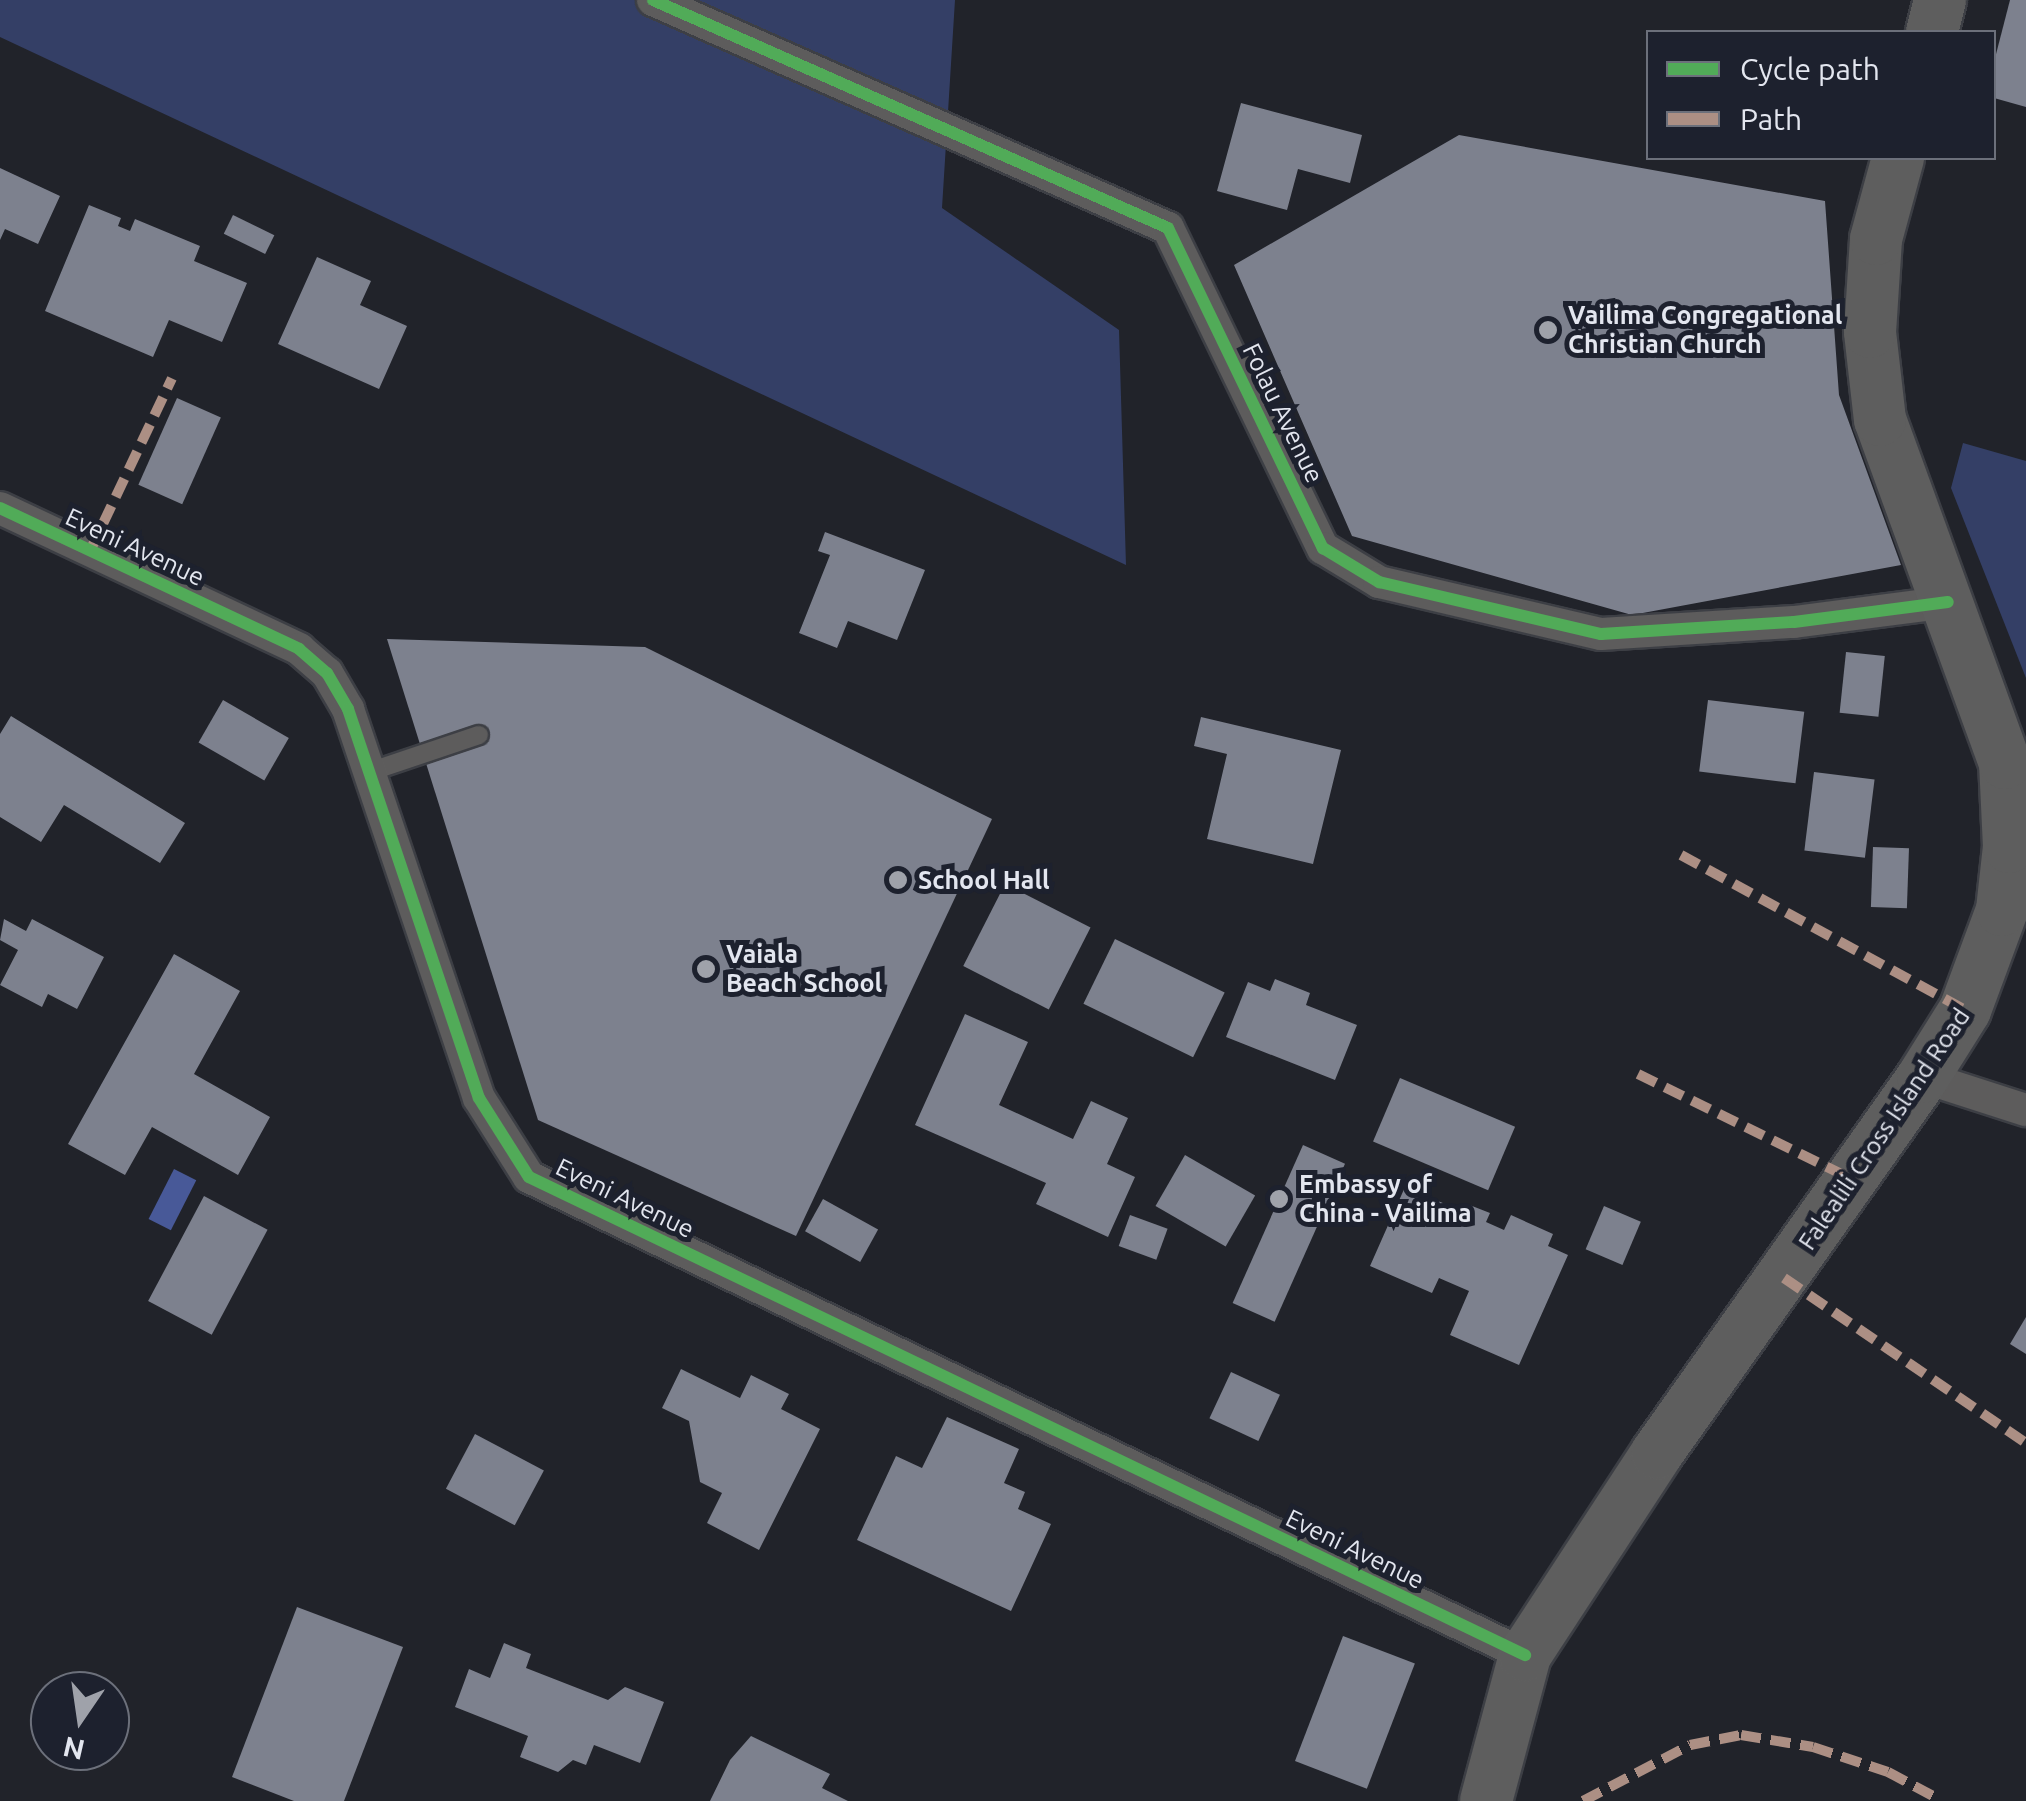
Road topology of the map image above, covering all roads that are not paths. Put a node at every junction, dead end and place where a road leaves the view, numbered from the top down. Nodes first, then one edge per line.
1 (653, 0) edge
2 (1940, 0) edge
3 (1932, 30) edge
4 (1897, 160) edge
5 (0, 508) edge
6 (1948, 602) junction
7 (479, 735) dead end
8 (369, 772) junction
9 (1924, 1077) junction
10 (2026, 1110) edge
11 (1525, 1655) junction
12 (1486, 1801) edge

1 - 6 street, Folau Avenue
2 - 3 main road
4 - 6 main road, Falealili Cross Island Road
5 - 8 street, Eveni Avenue
6 - 9 main road, Falealili Cross Island Road
7 - 8 lane
8 - 11 street, Eveni Avenue
9 - 10 street
9 - 11 main road, Falealili Cross Island Road
11 - 12 main road, Falealili Cross Island Road

